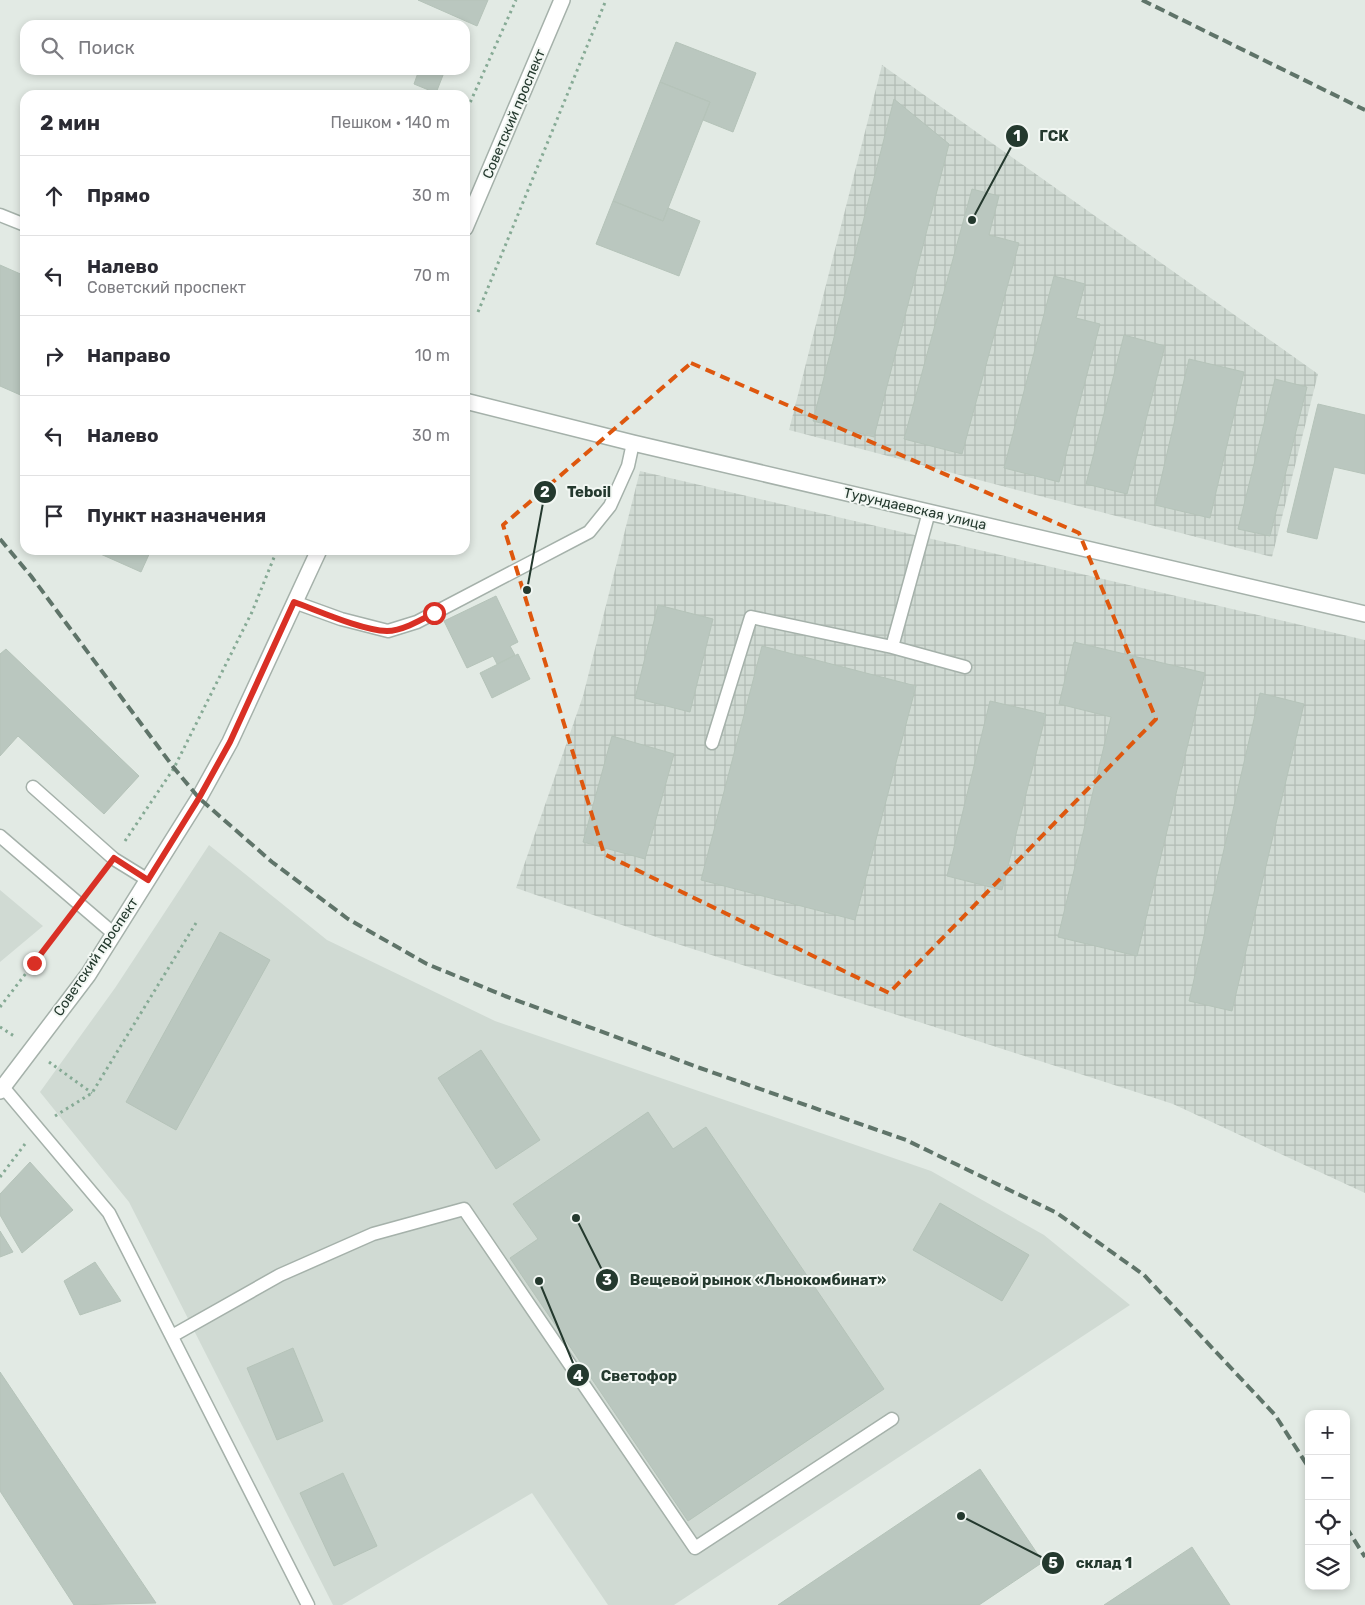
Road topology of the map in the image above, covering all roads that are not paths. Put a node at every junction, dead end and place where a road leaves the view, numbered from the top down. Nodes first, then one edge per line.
1 (562, 0) edge
2 (0, 215) edge
3 (470, 216) edge
4 (20, 223) edge
5 (470, 402) edge
6 (633, 443) junction
7 (929, 512) junction
8 (317, 555) edge
9 (294, 602) junction
10 (1365, 614) edge
11 (892, 647) junction
12 (964, 667) dead end
13 (712, 743) dead end
14 (33, 788) dead end
15 (0, 836) edge
16 (148, 880) junction
17 (112, 933) junction
18 (2, 1089) edge
19 (172, 1336) junction
20 (892, 1419) dead end
21 (308, 1605) edge

1 - 3 street, Советский проспект
2 - 4 lane
5 - 6 street, Турундаевская улица
6 - 7 street, Турундаевская улица
6 - 9 lane
7 - 10 street, Турундаевская улица
7 - 11 lane
8 - 9 street, Советский проспект
9 - 16 street, Советский проспект
11 - 12 lane
11 - 13 lane
14 - 16 lane
15 - 17 lane
16 - 17 street, Советский проспект
17 - 18 street, Советский проспект
18 - 19 lane
19 - 20 lane
19 - 21 lane

